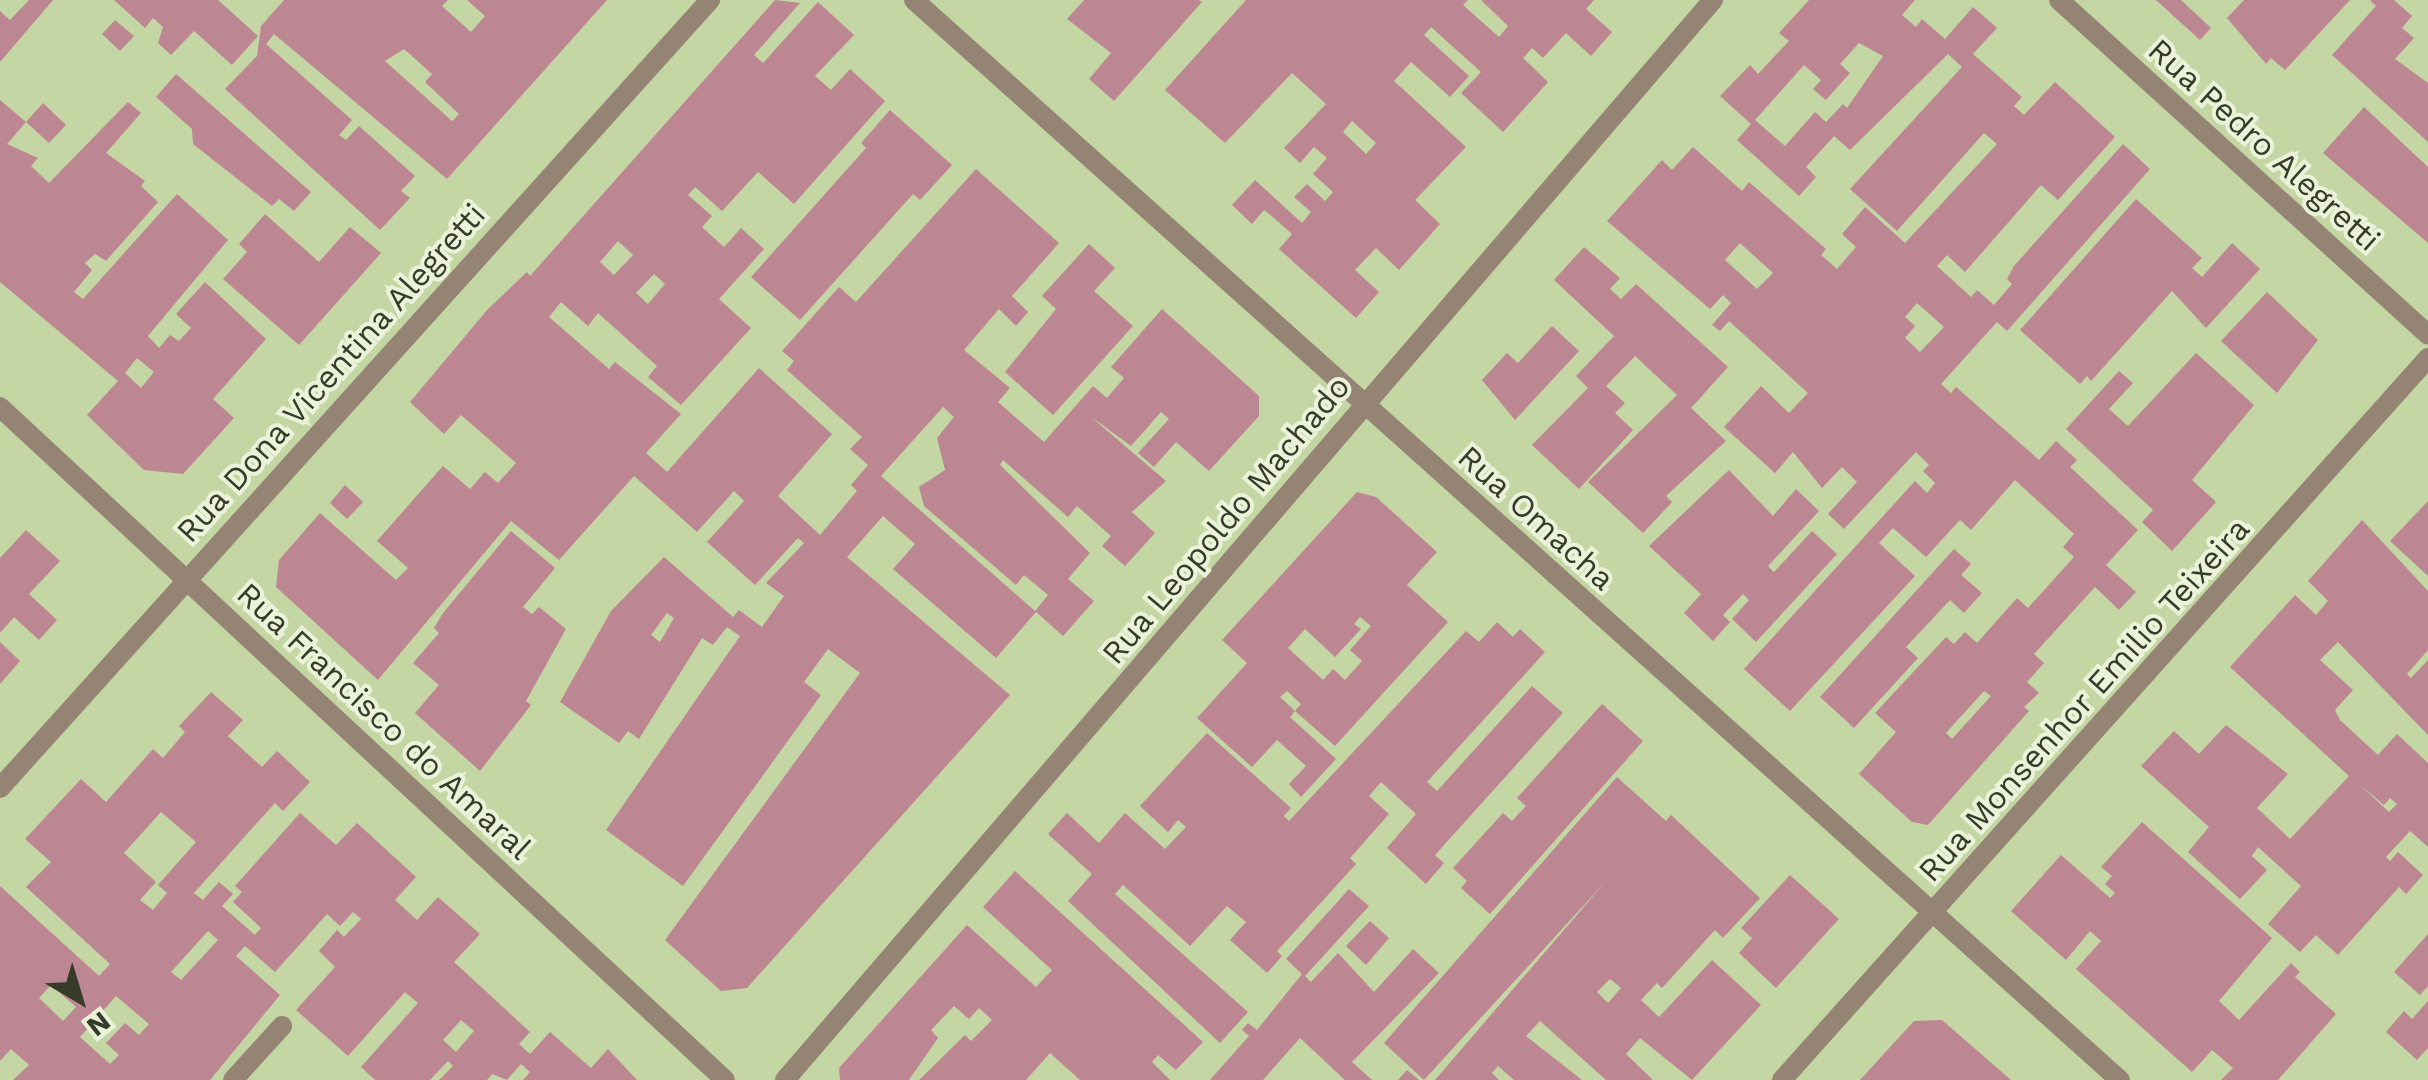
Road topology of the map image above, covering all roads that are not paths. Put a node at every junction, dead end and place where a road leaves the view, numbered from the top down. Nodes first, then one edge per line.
1 (710, 0) edge
2 (914, 0) edge
3 (1713, 0) edge
4 (2059, 0) edge
5 (2428, 335) edge
6 (2428, 358) edge
7 (1364, 404) junction
8 (0, 407) edge
9 (186, 578) junction
10 (0, 788) edge
11 (1934, 914) junction
12 (282, 1026) dead end
13 (233, 1080) edge
14 (725, 1080) edge
15 (785, 1080) edge
16 (1782, 1080) edge
17 (2120, 1080) edge

1 - 9 street, Rua Dona Vicentina Alegretti
2 - 7 street, Rua Omacha
3 - 7 street, Rua Leopoldo Machado
4 - 5 street, Rua Pedro Alegretti
6 - 11 street, Rua Monsenhor Emilio Teixeira
7 - 11 street, Rua Omacha
7 - 15 street, Rua Leopoldo Machado
8 - 9 street, Rua Francisco do Amaral
9 - 10 street, Rua Dona Vicentina Alegretti
9 - 14 street, Rua Francisco do Amaral
11 - 16 street, Rua Monsenhor Emilio Teixeira
11 - 17 street, Rua Omacha
12 - 13 street

